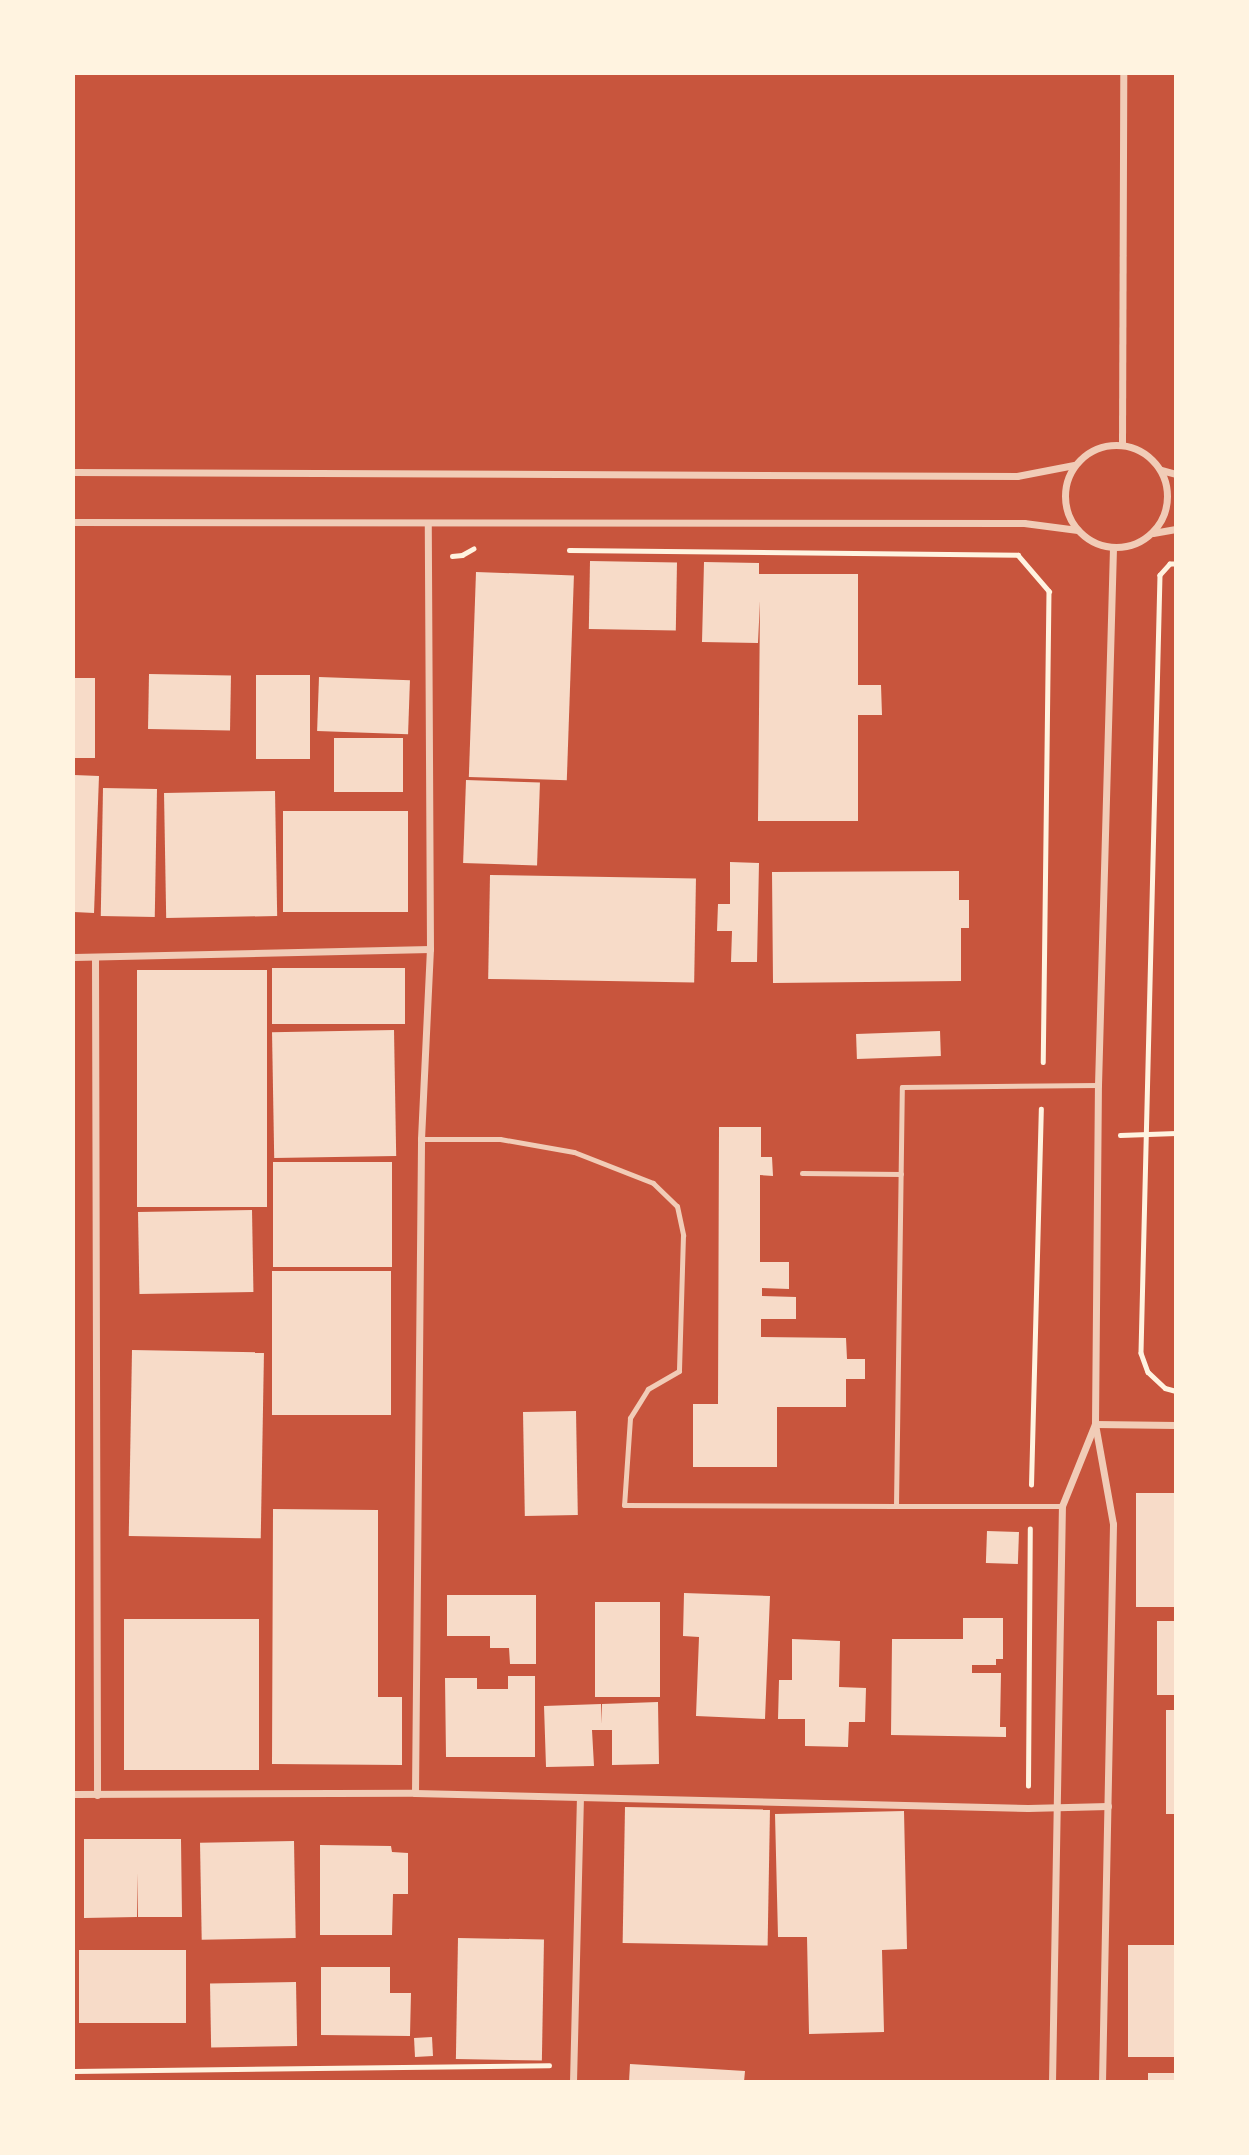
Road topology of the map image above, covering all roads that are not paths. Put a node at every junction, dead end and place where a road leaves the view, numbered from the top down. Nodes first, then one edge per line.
1 (1123, 74) edge
2 (1122, 444) junction
3 (1074, 465) junction
4 (1161, 470) junction
5 (74, 472) edge
6 (1175, 474) edge
7 (74, 522) edge
8 (428, 524) junction
9 (1175, 529) edge
10 (1078, 530) junction
11 (1152, 533) junction
12 (1113, 547) junction
13 (430, 949) junction
14 (74, 957) edge
15 (95, 957) junction
16 (1098, 1085) junction
17 (421, 1139) junction
18 (802, 1173) dead end
19 (901, 1174) junction
20 (1095, 1424) junction
21 (1175, 1425) edge
22 (896, 1506) junction
23 (1062, 1506) junction
24 (415, 1793) junction
25 (74, 1794) edge
26 (97, 1795) junction
27 (580, 1797) junction
28 (1108, 1806) junction
29 (1056, 1807) junction
30 (573, 2081) edge
31 (1052, 2081) edge
32 (1102, 2081) edge

1 - 2 street
2 - 3 street
2 - 4 street
3 - 5 street
3 - 10 street
4 - 6 street
4 - 11 street
7 - 8 street
8 - 10 street
8 - 13 street
9 - 11 street
10 - 12 street
11 - 12 street
12 - 16 street
13 - 15 street
13 - 17 street
14 - 15 street
15 - 26 street
16 - 19 lane
16 - 20 street
17 - 22 lane
17 - 24 street
18 - 19 lane
19 - 22 lane
20 - 21 street
20 - 23 street
20 - 28 street
22 - 23 lane
23 - 29 street
24 - 26 street
24 - 27 street
25 - 26 street
27 - 29 street
27 - 30 street
28 - 29 street
28 - 32 street
29 - 31 street

